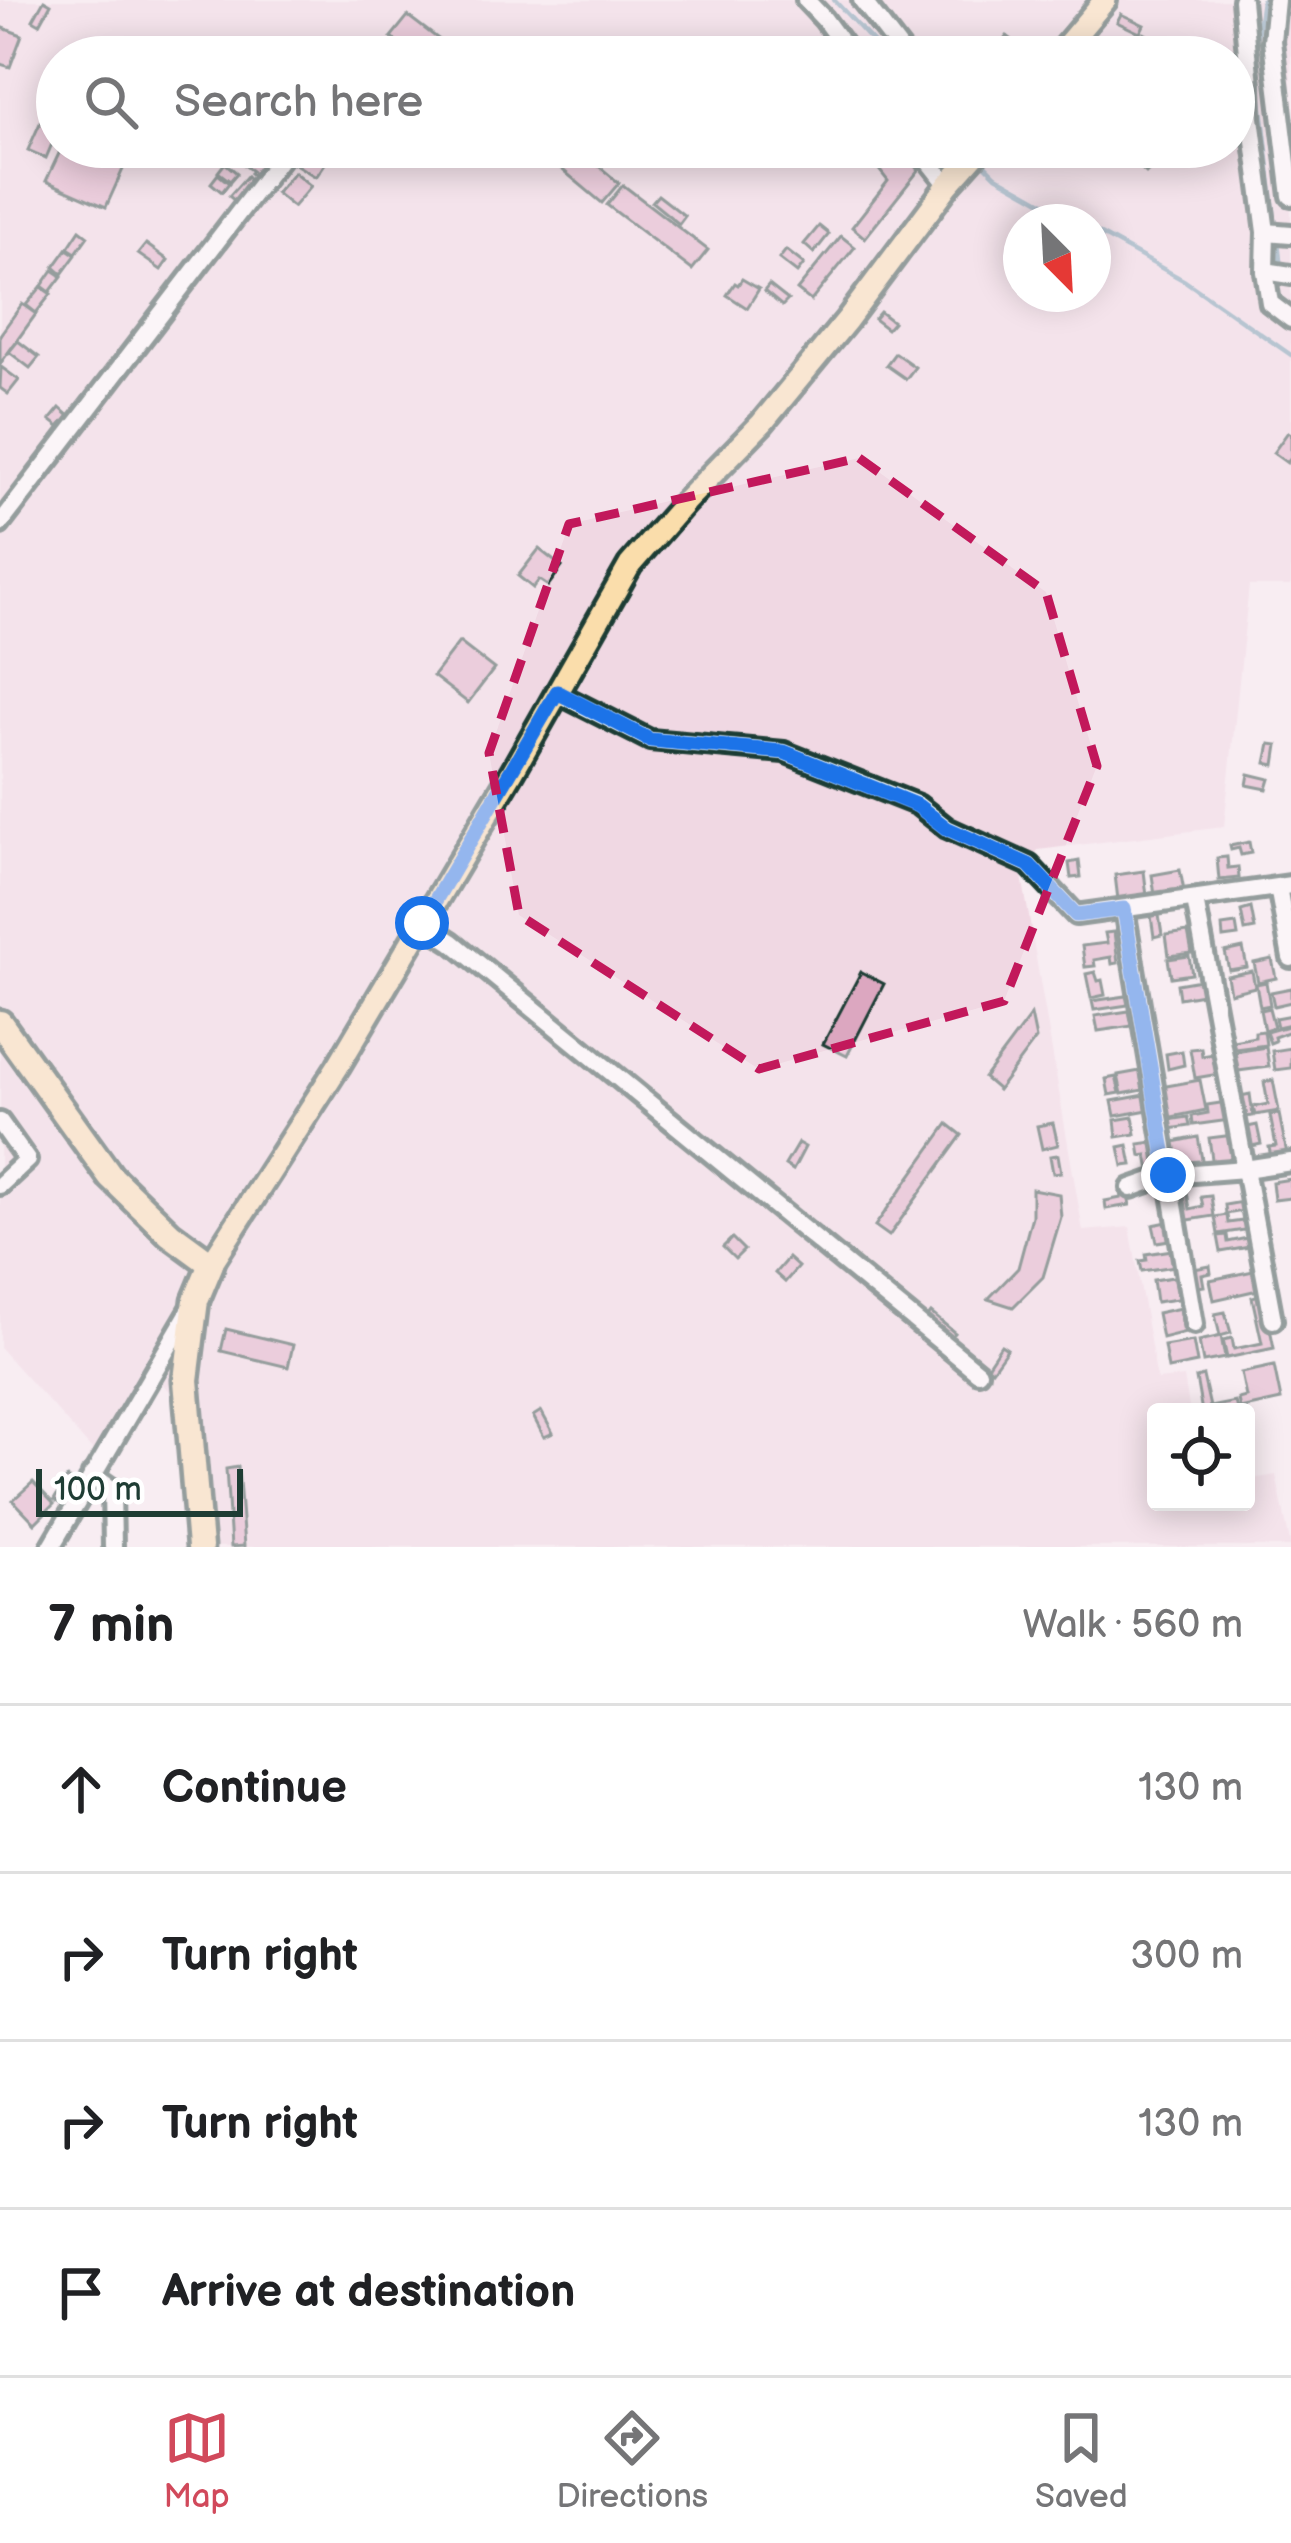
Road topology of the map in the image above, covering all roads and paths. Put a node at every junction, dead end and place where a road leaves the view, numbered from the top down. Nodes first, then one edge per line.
1 (806, 0) edge
2 (862, 0) edge
3 (1105, 0) edge
4 (1241, 0) edge
5 (1276, 0) edge
6 (837, 36) edge
7 (890, 36) edge
8 (1075, 36) edge
9 (1245, 36) edge
10 (1255, 148) edge
11 (273, 168) edge
12 (938, 168) edge
13 (963, 168) edge
14 (951, 182) junction
15 (1291, 196) edge
16 (1266, 232) junction
17 (1291, 234) edge
18 (1264, 271) junction
19 (1290, 275) edge
20 (1291, 319) edge
21 (0, 524) edge
22 (557, 692) junction
23 (1284, 886) edge
24 (1196, 899) junction
25 (1124, 909) junction
26 (422, 923) junction
27 (1291, 958) edge
28 (0, 1023) edge
29 (0, 1122) edge
30 (1291, 1162) edge
31 (1246, 1169) junction
32 (1168, 1175) junction
33 (0, 1185) edge
34 (1131, 1188) dead end
35 (211, 1264) junction
36 (196, 1300) junction
37 (1274, 1320) dead end
38 (1194, 1324) dead end
39 (978, 1372) dead end
40 (92, 1475) junction
41 (51, 1547) edge
42 (113, 1547) edge
43 (200, 1547) edge

1 - 6 street
2 - 7 street
3 - 8 main road
4 - 9 street
5 - 15 street
10 - 16 street
11 - 21 street
12 - 14 street
13 - 14 main road
14 - 22 main road
16 - 17 street
16 - 18 street
18 - 19 street
18 - 20 street
22 - 25 street
22 - 26 main road
23 - 24 street
23 - 27 street
24 - 25 street
24 - 31 street
25 - 32 street
26 - 35 main road
26 - 39 street
28 - 35 highway
29 - 33 street
30 - 31 street
31 - 32 street
31 - 37 street
32 - 34 street
32 - 38 street
35 - 36 highway
36 - 40 street
36 - 43 highway
40 - 41 street
40 - 42 street

